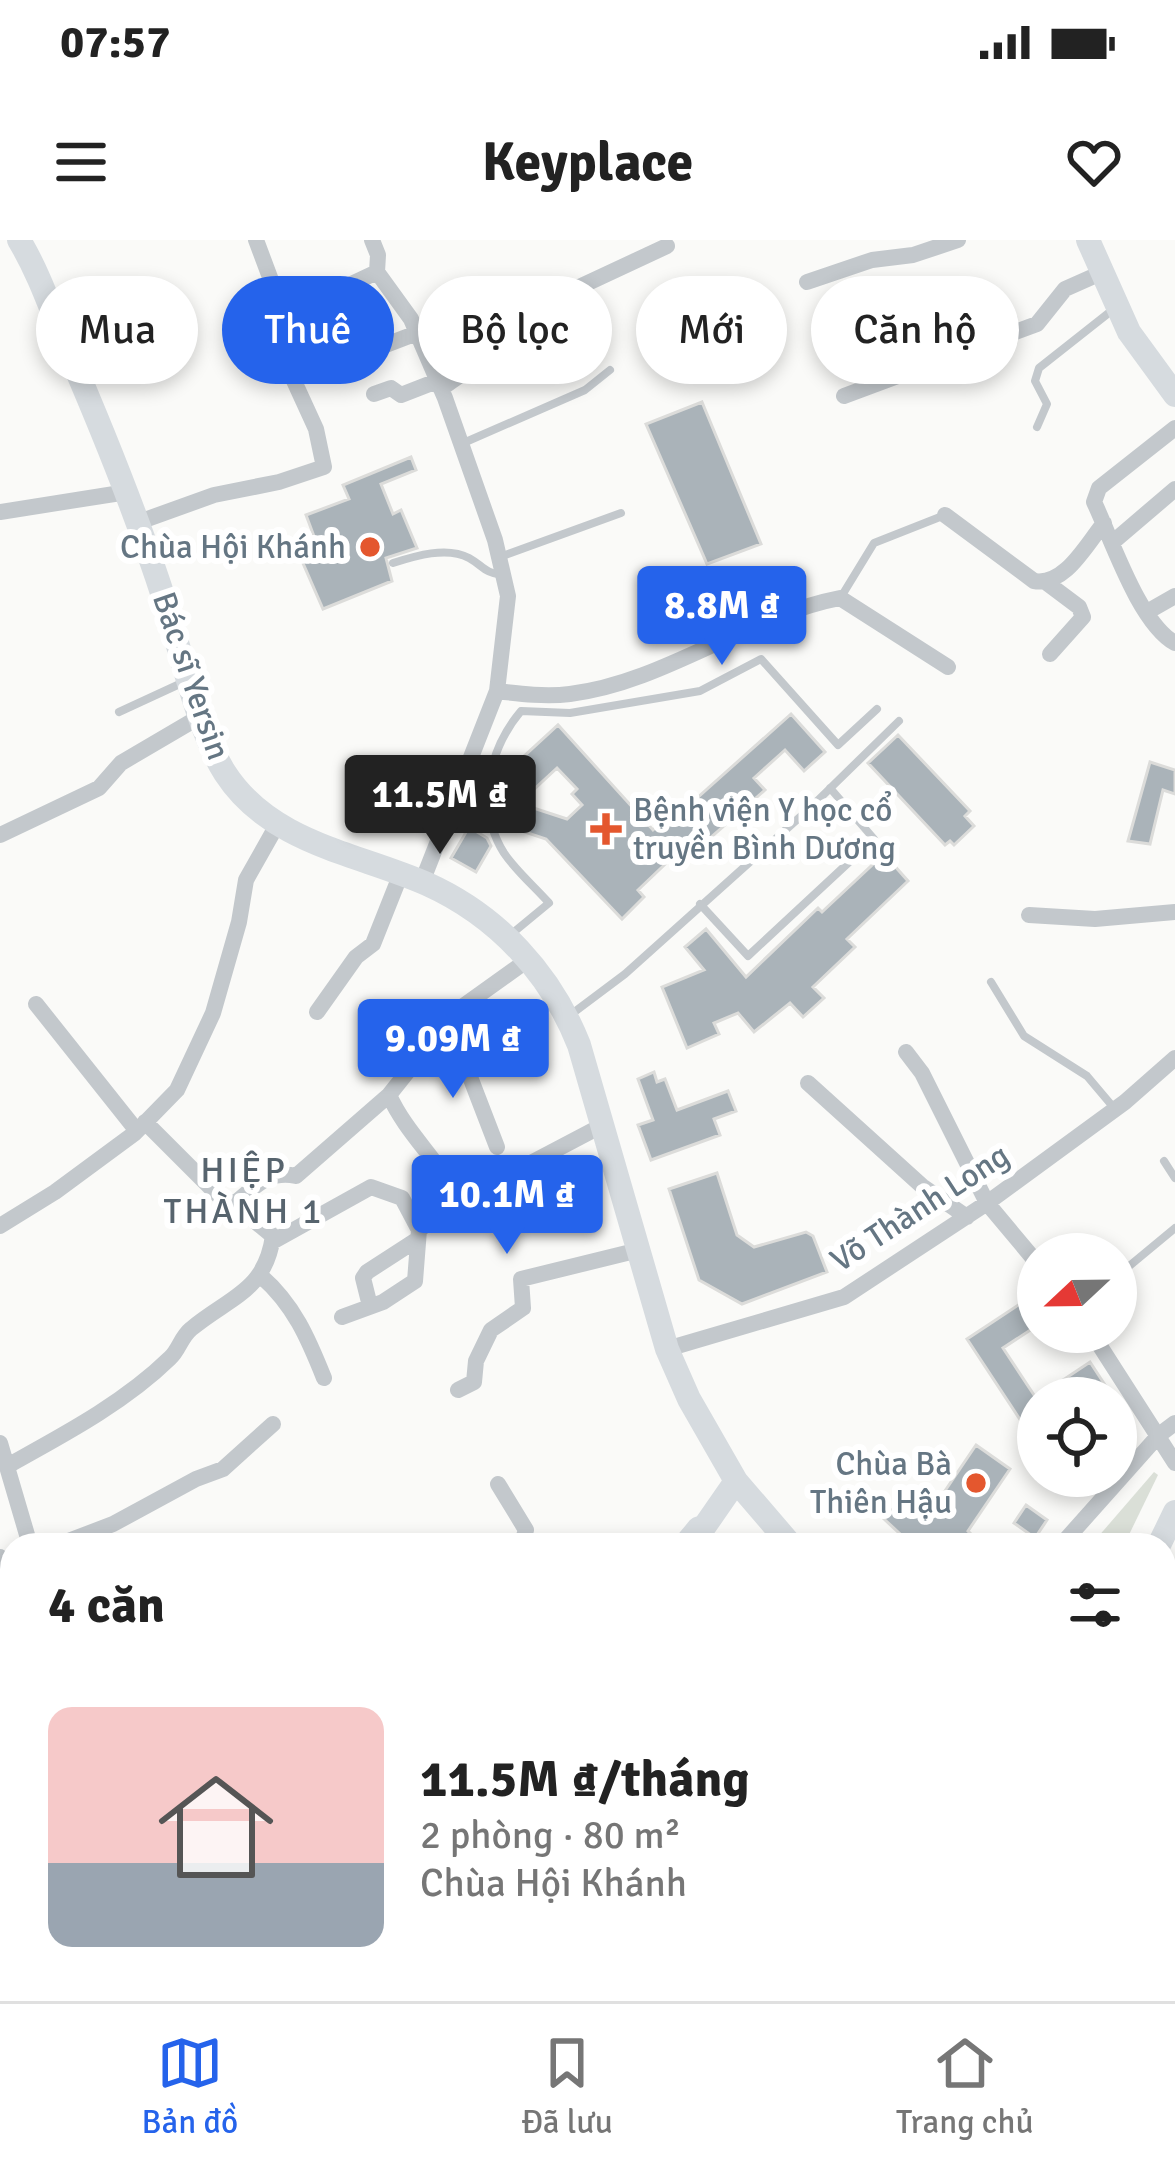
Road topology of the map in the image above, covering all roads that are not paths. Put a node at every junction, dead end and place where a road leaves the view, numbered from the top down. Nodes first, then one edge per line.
1 (19, 240) edge
2 (256, 240) edge
3 (372, 240) edge
4 (958, 240) edge
5 (1088, 240) edge
6 (668, 246) dead end
7 (899, 248) edge
8 (377, 272) junction
9 (1101, 273) junction
10 (807, 282) dead end
11 (1116, 307) junction
12 (417, 333) junction
13 (592, 384) edge
14 (439, 385) junction
15 (374, 394) dead end
16 (1175, 395) edge
17 (844, 396) dead end
18 (1037, 427) dead end
19 (1175, 428) edge
20 (460, 445) junction
21 (1175, 489) edge
22 (127, 492) junction
23 (0, 512) edge
24 (621, 514) dead end
25 (945, 515) joint
26 (139, 522) junction
27 (1104, 523) junction
28 (1113, 542) junction
29 (393, 563) dead end
30 (501, 566) junction
31 (1047, 583) junction
32 (1175, 596) edge
33 (840, 598) junction
34 (1147, 611) junction
35 (1175, 643) edge
36 (1050, 654) dead end
37 (948, 667) dead end
38 (190, 679) junction
39 (496, 691) junction
40 (877, 709) dead end
41 (119, 712) dead end
42 (201, 716) junction
43 (899, 722) dead end
44 (830, 788) junction
45 (278, 825) junction
46 (0, 836) edge
47 (411, 879) junction
48 (700, 904) junction
49 (1175, 912) edge
50 (1029, 915) dead end
51 (508, 937) junction
52 (529, 959) junction
53 (991, 982) dead end
54 (36, 1004) dead end
55 (317, 1012) dead end
56 (568, 1017) junction
57 (436, 1035) junction
58 (907, 1052) dead end
59 (1175, 1058) edge
60 (808, 1083) dead end
61 (389, 1095) junction
62 (1115, 1109) junction
63 (603, 1125) junction
64 (141, 1126) junction
65 (497, 1147) dead end
66 (1164, 1161) dead end
67 (1175, 1178) edge
68 (459, 1201) junction
69 (987, 1203) junction
70 (234, 1204) junction
71 (967, 1217) junction
72 (0, 1226) edge
73 (1175, 1228) edge
74 (418, 1235) junction
75 (1017, 1239) edge
76 (272, 1242) junction
77 (639, 1250) junction
78 (1137, 1260) edge
79 (261, 1276) junction
80 (370, 1306) junction
81 (342, 1318) dead end
82 (667, 1349) junction
83 (1105, 1353) edge
84 (324, 1378) dead end
85 (458, 1390) dead end
86 (272, 1424) dead end
87 (1175, 1424) edge
88 (1159, 1436) junction
89 (0, 1443) edge
90 (1175, 1463) edge
91 (7, 1466) junction
92 (736, 1481) junction
93 (498, 1484) dead end
94 (27, 1533) edge
95 (89, 1533) edge
96 (525, 1533) edge
97 (695, 1533) edge
98 (781, 1533) edge
99 (1072, 1533) edge

1 - 22 main road, Bác sĩ Yersin
2 - 8 street
3 - 8 street
4 - 7 street
5 - 9 main road
6 - 14 street
7 - 10 street
8 - 12 street
9 - 11 main road
9 - 17 street
11 - 16 main road
11 - 18 lane
12 - 14 street
12 - 26 street
13 - 20 lane
14 - 15 street
14 - 20 street
19 - 27 street
20 - 30 street
21 - 28 street
22 - 23 street
22 - 26 main road, Bác sĩ Yersin
24 - 30 lane
25 - 31 street
25 - 33 lane
26 - 38 main road, Bác sĩ Yersin
27 - 28 street
27 - 31 street
28 - 34 street
29 - 30 lane
30 - 39 street
31 - 36 street
32 - 34 street
33 - 37 street
33 - 39 street
34 - 35 street
38 - 41 lane
38 - 42 main road, Bác sĩ Yersin
39 - 47 street
40 - 51 lane
42 - 45 main road, Bác sĩ Yersin
42 - 46 street
43 - 44 lane
44 - 48 lane
44 - 48 lane
45 - 47 main road, Bác sĩ Yersin
45 - 64 street
47 - 51 main road, Bác sĩ Yersin
47 - 55 street
48 - 56 lane
49 - 50 street
51 - 52 main road, Bác sĩ Yersin
52 - 56 main road, Bác sĩ Yersin
52 - 57 street
53 - 62 lane
54 - 64 street
56 - 63 main road, Bác sĩ Yersin
57 - 61 street
57 - 65 street
58 - 69 street
59 - 62 street, Võ Thành Long
60 - 71 street
61 - 68 street
61 - 70 street
62 - 69 street, Võ Thành Long
63 - 68 street
63 - 77 main road, Bác sĩ Yersin
64 - 70 street
64 - 72 street
66 - 67 lane
68 - 74 street
69 - 71 street, Võ Thành Long
69 - 75 street
70 - 76 street
71 - 82 street, Võ Thành Long
73 - 78 lane
74 - 76 street
74 - 80 street
74 - 80 street
76 - 79 street
77 - 82 main road, Bác sĩ Yersin
77 - 85 street
79 - 84 street
79 - 91 street
80 - 81 street
82 - 92 main road, Bác sĩ Yersin
83 - 88 street
86 - 95 street
87 - 88 street
88 - 90 street
88 - 99 street
89 - 91 street
91 - 94 street
92 - 97 main road
92 - 98 main road, Bác sĩ Yersin
93 - 96 street

